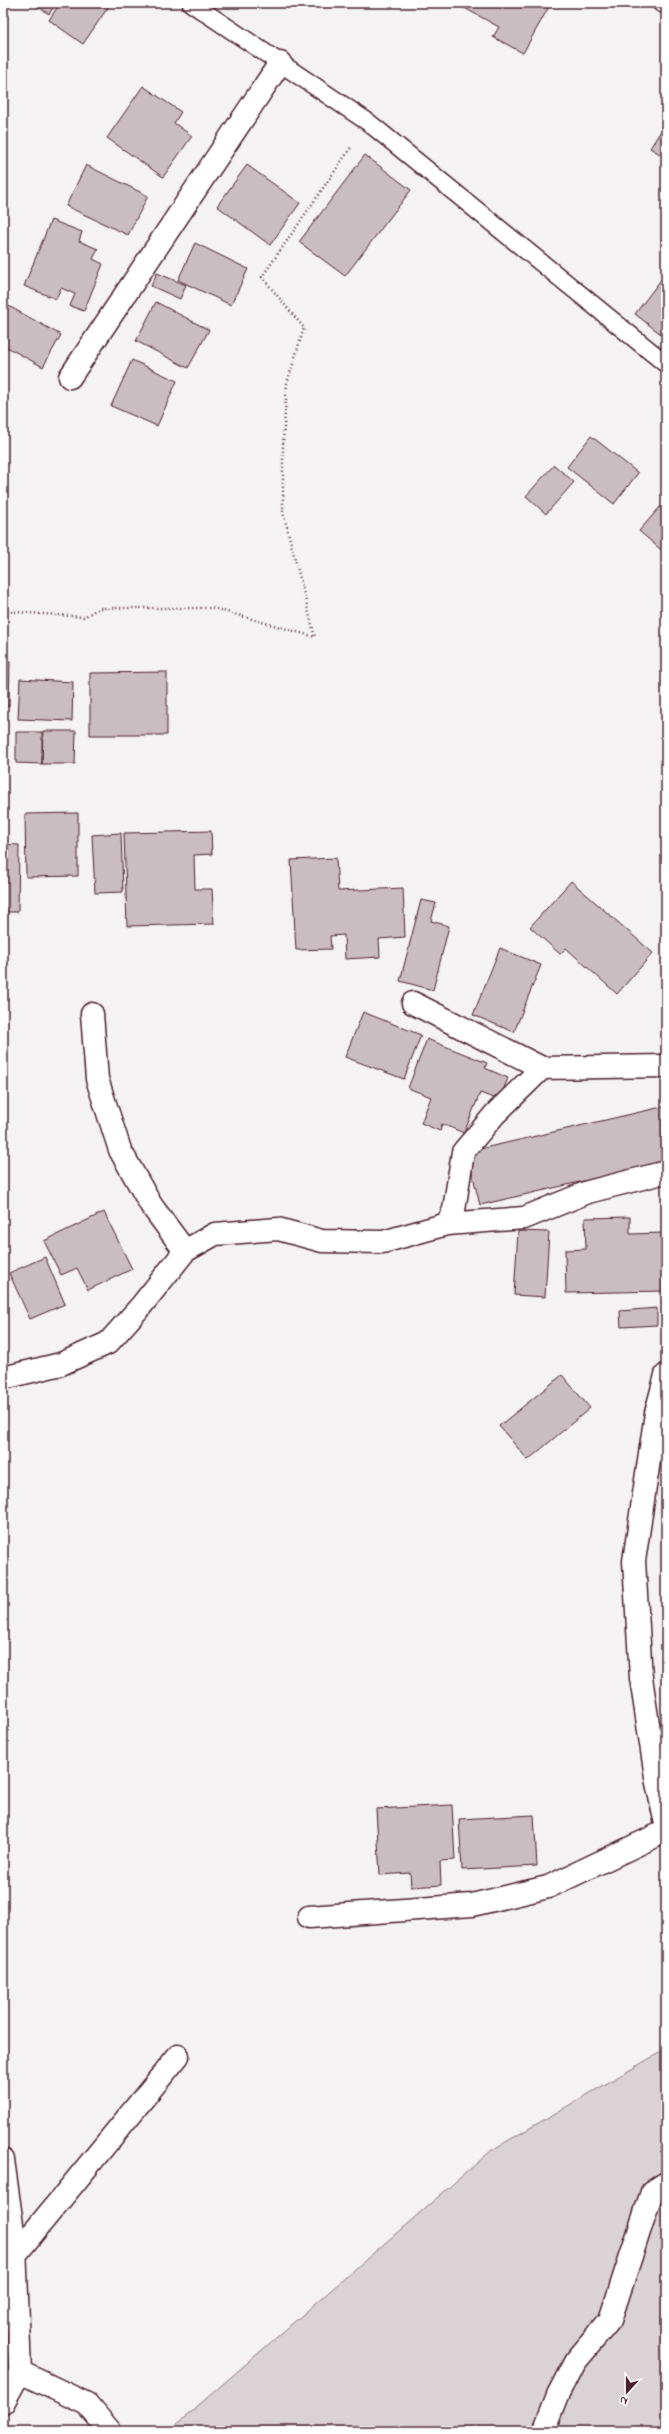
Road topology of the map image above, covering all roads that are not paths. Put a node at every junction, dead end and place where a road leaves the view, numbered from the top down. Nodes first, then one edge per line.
1 (190, 3) edge
2 (661, 3) edge
3 (666, 6) edge
4 (280, 63) junction
5 (666, 364) edge
6 (70, 376) dead end
7 (413, 1003) dead end
8 (92, 1014) dead end
9 (666, 1066) edge
10 (542, 1068) junction
11 (666, 1172) edge
12 (447, 1224) junction
13 (185, 1251) junction
14 (666, 1375) edge
15 (3, 1378) edge
16 (666, 1824) edge
17 (666, 1831) edge
18 (309, 1917) dead end
19 (178, 2056) dead end
20 (3, 2160) edge
21 (666, 2184) edge
22 (15, 2255) junction
23 (20, 2372) junction
24 (3, 2403) edge
25 (110, 2431) edge
26 (544, 2431) edge

1 - 4 lane
2 - 3 lane
4 - 5 lane
4 - 6 street
7 - 10 street
8 - 13 street
9 - 10 street
10 - 12 street
11 - 12 street
12 - 13 street
13 - 15 street
14 - 16 street
17 - 18 street
19 - 22 street
20 - 22 street
21 - 26 street
22 - 23 street
23 - 24 street
23 - 25 street

